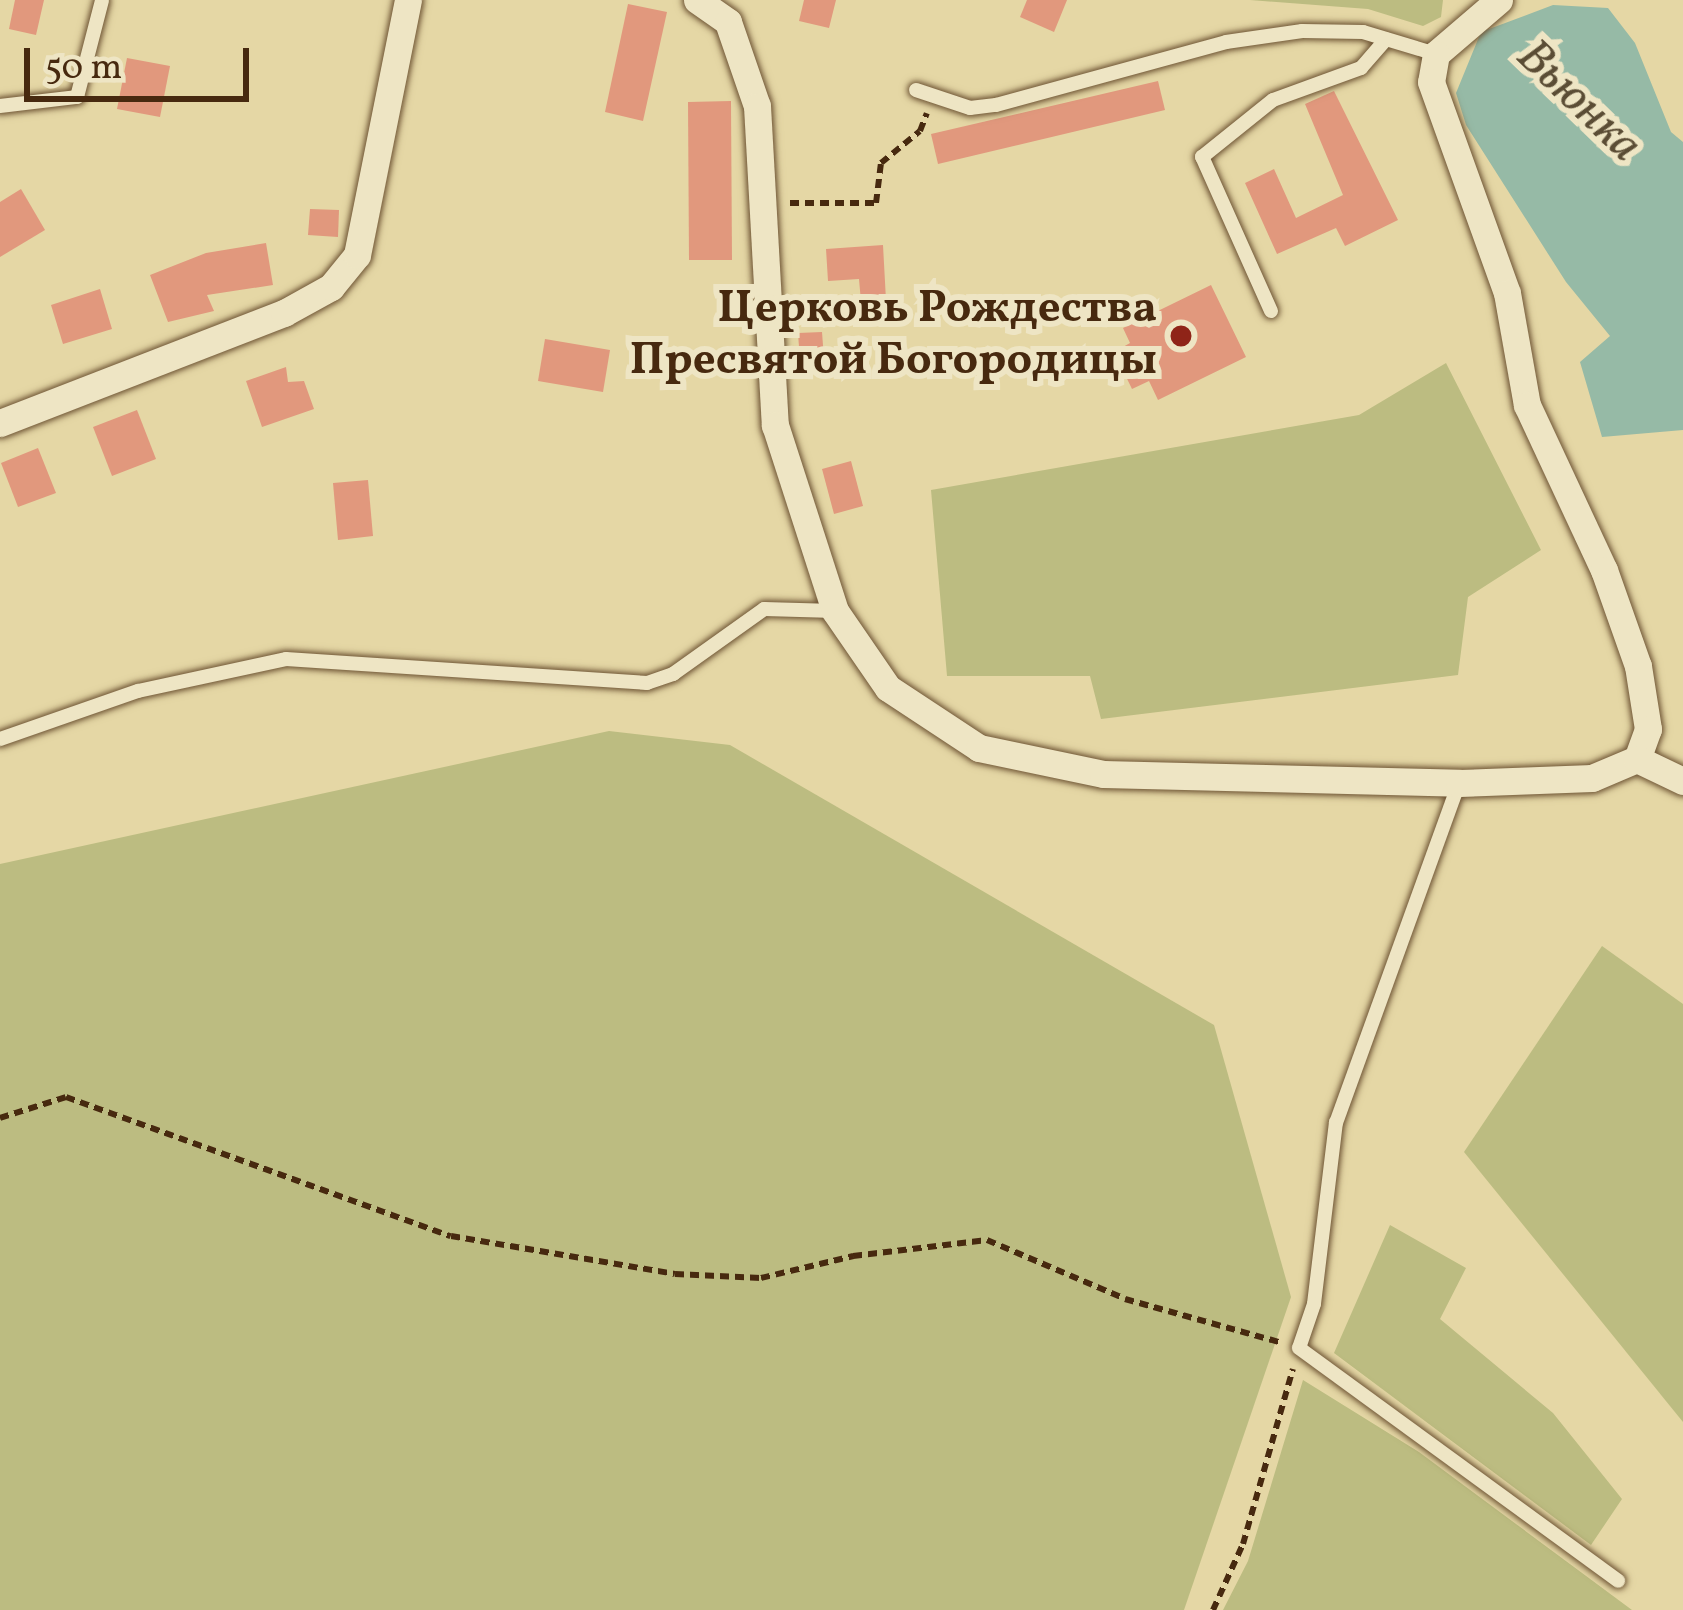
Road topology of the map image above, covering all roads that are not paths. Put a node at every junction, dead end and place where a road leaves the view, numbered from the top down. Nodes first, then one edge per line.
1 (102, 0) edge
2 (408, 0) edge
3 (697, 0) edge
4 (1499, 0) edge
5 (1386, 39) junction
6 (1445, 45) junction
7 (916, 90) dead end
8 (0, 106) edge
9 (1271, 310) dead end
10 (0, 423) edge
11 (835, 611) junction
12 (0, 739) edge
13 (1637, 759) junction
14 (1683, 781) edge
15 (1459, 784) junction
16 (1618, 1582) dead end

1 - 8 lane
2 - 10 street
3 - 11 street
4 - 6 street
5 - 6 lane
5 - 7 lane
5 - 9 lane
6 - 13 street
11 - 12 lane
11 - 15 street
13 - 14 street
13 - 15 street
15 - 16 lane

